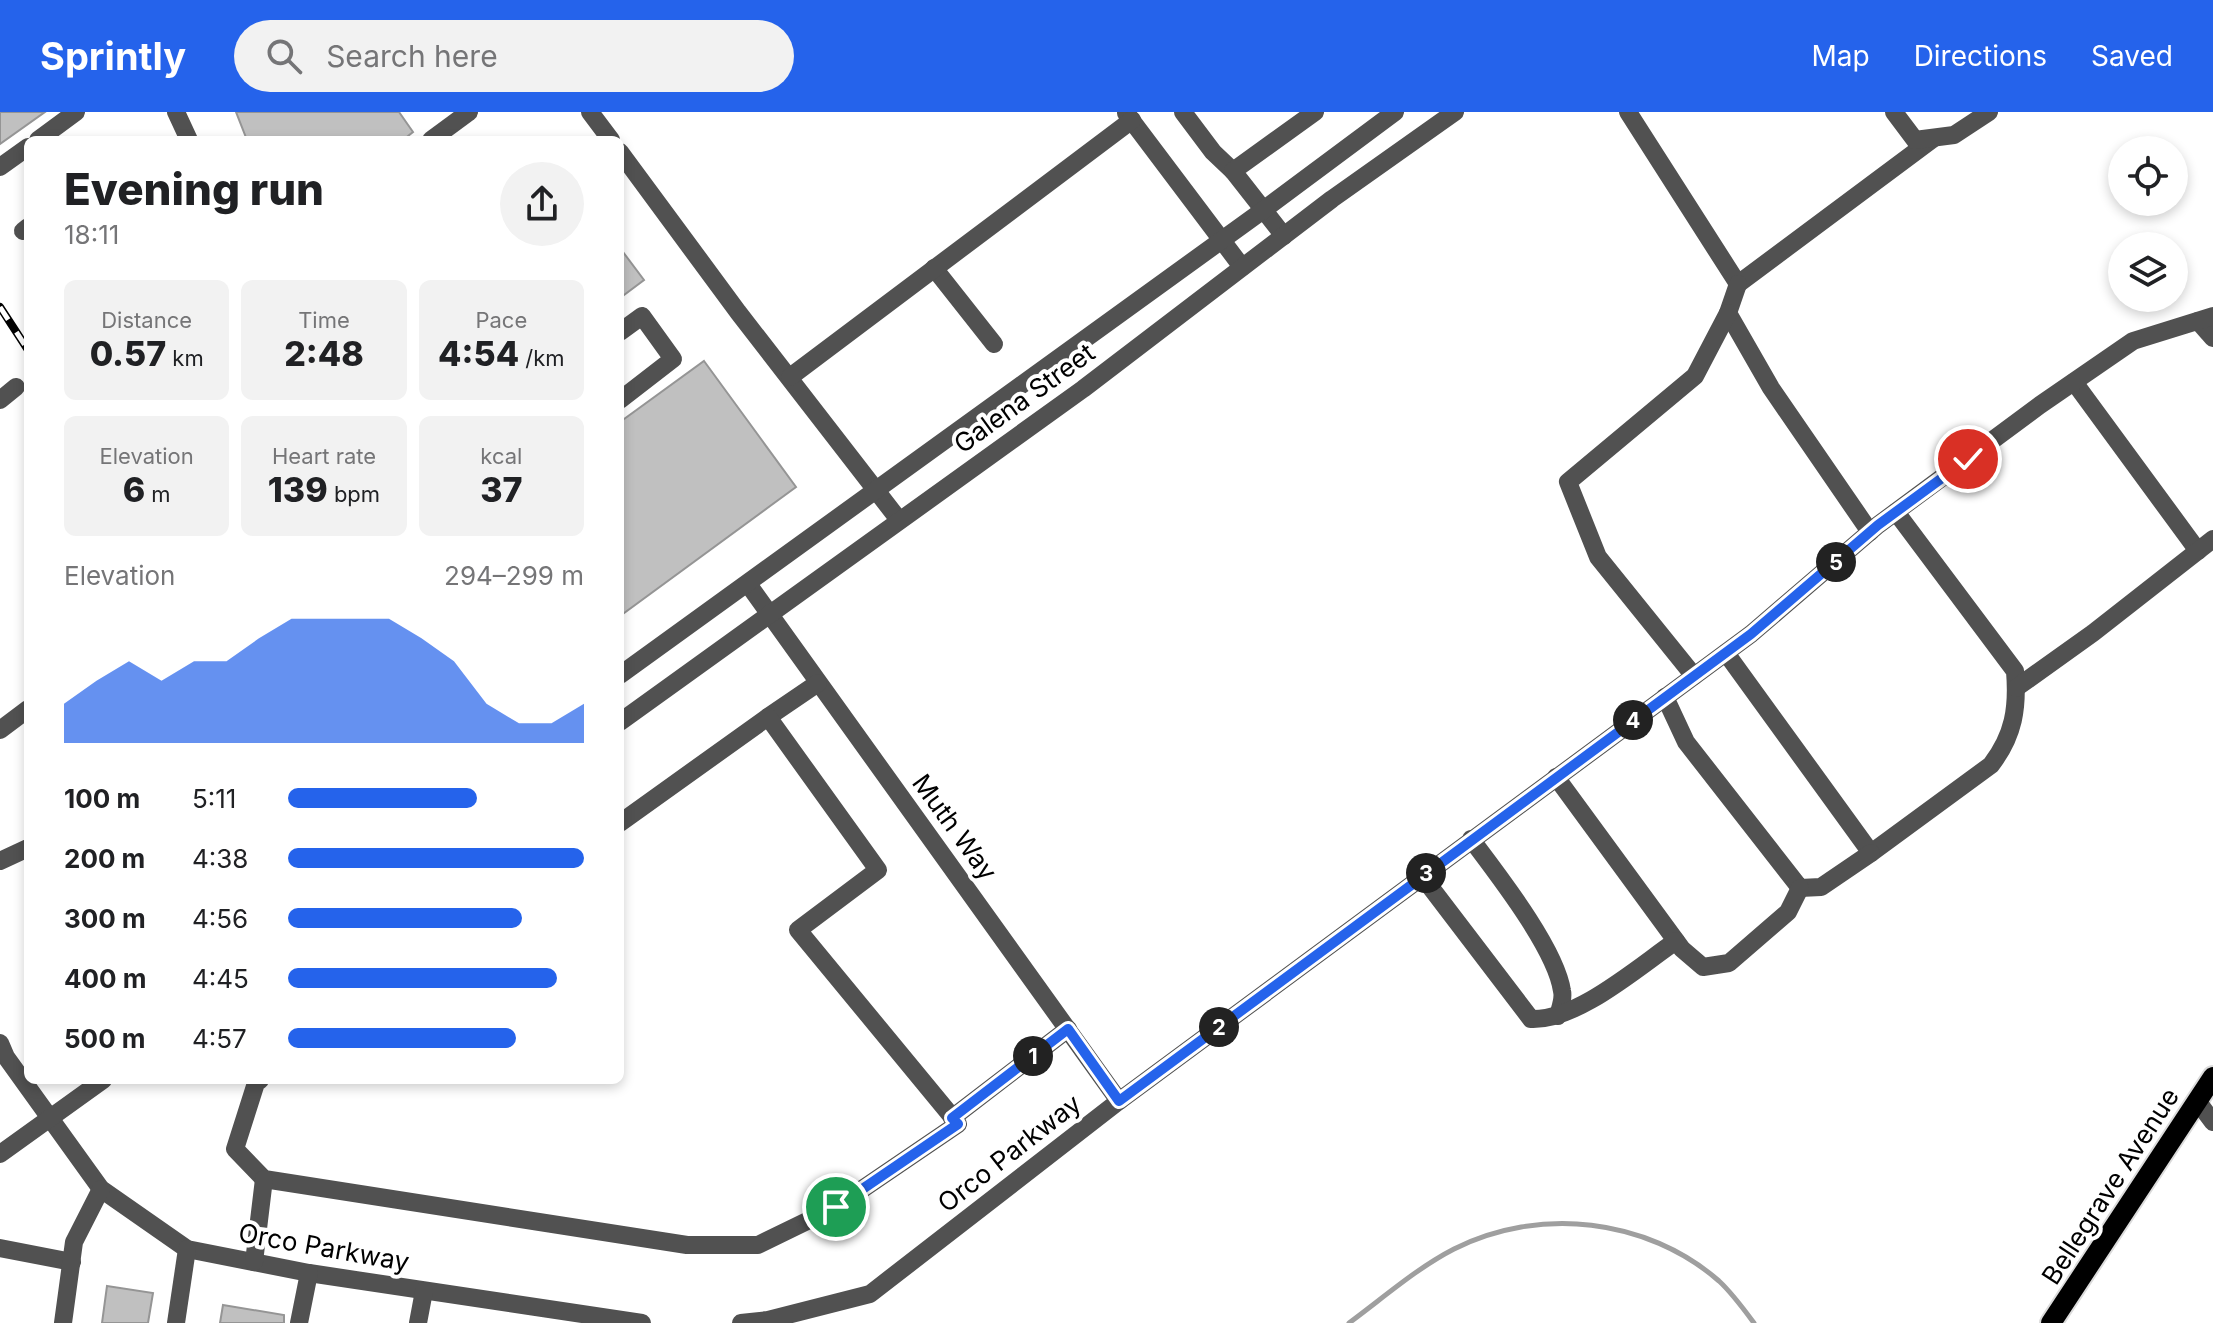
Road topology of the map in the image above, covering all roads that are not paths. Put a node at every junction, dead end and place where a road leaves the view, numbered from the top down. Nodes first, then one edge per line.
1 (76, 112) edge
2 (176, 112) edge
3 (469, 112) edge
4 (590, 112) edge
5 (1183, 112) edge
6 (1315, 112) edge
7 (1395, 112) edge
8 (1455, 112) edge
9 (1628, 112) edge
10 (1894, 112) edge
11 (1989, 112) edge
12 (1129, 116) edge
13 (43, 136) edge
14 (181, 136) edge
15 (436, 136) edge
16 (608, 136) edge
17 (1934, 138) junction
18 (24, 150) edge
19 (624, 157) edge
20 (0, 167) edge
21 (1233, 171) junction
22 (1262, 211) junction
23 (1284, 236) junction
24 (1221, 240) junction
25 (1242, 267) junction
26 (934, 268) junction
27 (1738, 284) junction
28 (1728, 313) junction
29 (2206, 318) edge
30 (624, 329) edge
31 (2213, 338) edge
32 (994, 344) dead end
33 (790, 377) junction
34 (2074, 382) junction
35 (16, 387) dead end
36 (624, 397) edge
37 (0, 400) edge
38 (877, 491) junction
39 (1896, 512) junction
40 (899, 520) junction
41 (1870, 532) junction
42 (2213, 539) edge
43 (2198, 551) junction
44 (748, 584) junction
45 (769, 613) junction
46 (1726, 653) junction
47 (624, 672) edge
48 (1694, 676) junction
49 (818, 683) junction
50 (2016, 688) junction
51 (1665, 697) junction
52 (24, 712) edge
53 (768, 717) junction
54 (624, 719) edge
55 (0, 730) edge
56 (1556, 777) junction
57 (624, 820) edge
58 (1471, 839) junction
59 (24, 850) edge
60 (1871, 853) junction
61 (0, 861) edge
62 (1422, 876) junction
63 (1800, 888) junction
64 (1676, 941) junction
65 (1558, 1016) junction
66 (1068, 1029) junction
67 (0, 1043) edge
68 (2213, 1077) edge
69 (24, 1081) edge
70 (26, 1084) edge
71 (97, 1084) edge
72 (256, 1084) edge
73 (1119, 1101) junction
74 (2198, 1102) junction
75 (51, 1117) junction
76 (952, 1118) junction
77 (2213, 1122) edge
78 (0, 1154) edge
79 (264, 1179) junction
80 (101, 1189) junction
81 (0, 1248) edge
82 (187, 1249) junction
83 (72, 1262) junction
84 (254, 1262) junction
85 (309, 1273) junction
86 (424, 1291) junction
87 (534, 1315) edge
88 (768, 1322) edge
89 (63, 1323) edge
90 (176, 1323) edge
91 (299, 1323) edge
92 (418, 1323) edge
93 (642, 1323) edge
94 (741, 1323) edge
95 (2051, 1323) edge

1 - 13 street
2 - 14 street
3 - 15 street
4 - 16 street
5 - 21 street
6 - 21 street
7 - 22 street, Galena Street
8 - 23 street, Galena Street
9 - 27 street
10 - 17 street
11 - 17 street
12 - 24 street
12 - 26 street
17 - 27 street
18 - 20 street
19 - 33 street
21 - 22 street
22 - 23 street
22 - 24 street, Galena Street
23 - 25 street, Galena Street
24 - 25 street
24 - 38 street, Galena Street
25 - 40 street, Galena Street
26 - 32 street
26 - 33 street
27 - 28 street
28 - 41 street
28 - 48 street
29 - 31 street
29 - 34 street, Orco Parkway
30 - 36 street
33 - 38 street
34 - 39 street, Orco Parkway
34 - 43 street
35 - 37 street
38 - 40 street
38 - 44 street, Galena Street
39 - 41 street, Orco Parkway
39 - 50 street
40 - 45 street, Galena Street
41 - 46 street, Orco Parkway
42 - 43 street
43 - 50 street
44 - 45 street, Muth Way
44 - 47 street, Galena Street
45 - 49 street, Muth Way
45 - 54 street, Galena Street
46 - 48 street, Orco Parkway
46 - 60 street
48 - 51 street, Orco Parkway
49 - 53 street
49 - 66 street, Muth Way
50 - 60 street
51 - 56 street, Orco Parkway
51 - 63 street
52 - 55 street
53 - 57 street
53 - 76 street
56 - 58 street, Orco Parkway
56 - 64 street
58 - 62 street, Orco Parkway
58 - 65 street
59 - 61 street
60 - 63 street
62 - 65 street
62 - 73 street, Orco Parkway
63 - 64 street
64 - 65 street
66 - 73 street, Muth Way
66 - 76 street
67 - 69 street, Orco Parkway
68 - 74 main road, Bellegrave Avenue
70 - 75 street, Orco Parkway
71 - 75 street
72 - 79 street
73 - 88 street, Orco Parkway
74 - 77 street
74 - 95 main road, Bellegrave Avenue
75 - 78 street
75 - 80 street, Orco Parkway
76 - 79 street
79 - 84 street
80 - 82 street, Orco Parkway
80 - 83 street
81 - 83 street
82 - 84 street, Orco Parkway
82 - 90 street
83 - 89 street
84 - 85 street, Orco Parkway
85 - 86 street, Orco Parkway
85 - 91 street
86 - 87 street, Orco Parkway
86 - 92 street
87 - 93 street, Orco Parkway
88 - 94 street, Orco Parkway

